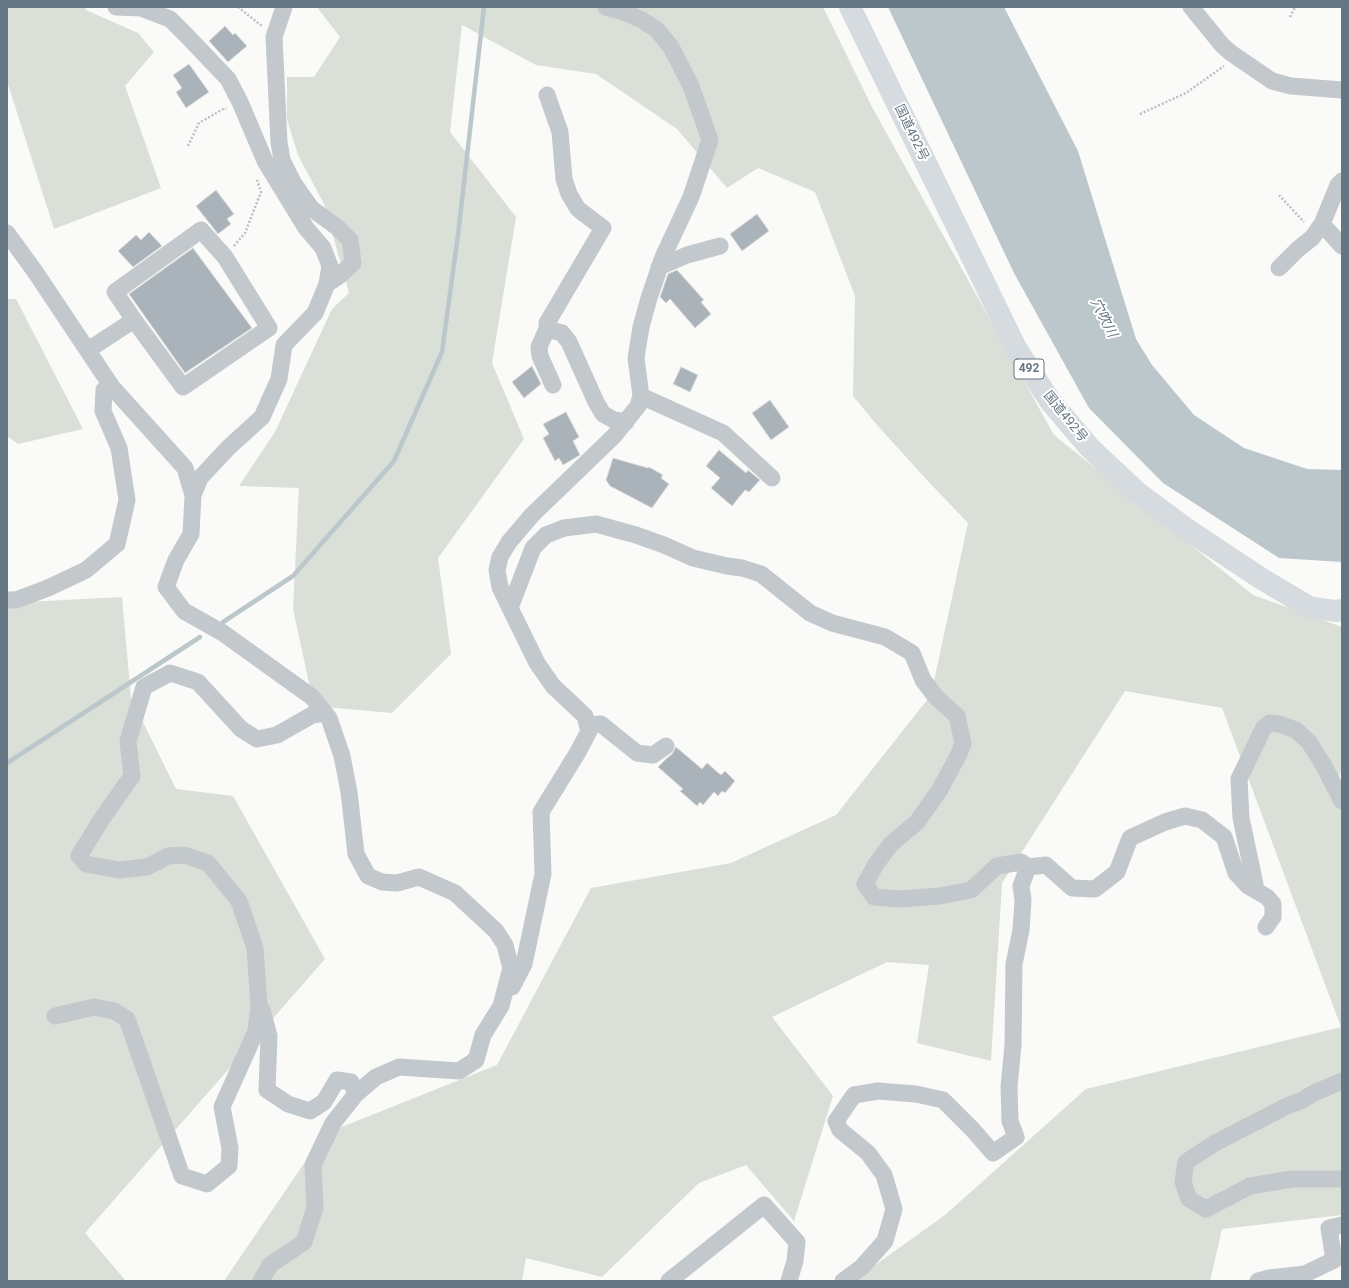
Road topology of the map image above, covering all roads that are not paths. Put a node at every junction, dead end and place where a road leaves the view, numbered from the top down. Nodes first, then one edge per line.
1 (116, 7) edge
2 (284, 7) edge
3 (606, 7) edge
4 (850, 7) edge
5 (1191, 7) edge
6 (1342, 90) edge
7 (547, 95) dead end
8 (1342, 181) edge
9 (1319, 229) junction
10 (7, 233) edge
11 (720, 246) dead end
12 (1342, 246) edge
13 (660, 267) junction
14 (1279, 268) dead end
15 (327, 284) junction
16 (134, 320) junction
17 (547, 329) junction
18 (88, 350) junction
19 (554, 385) dead end
20 (112, 387) junction
21 (641, 396) junction
22 (626, 422) junction
23 (772, 478) dead end
24 (193, 495) junction
25 (7, 600) edge
26 (510, 608) junction
27 (1342, 610) edge
28 (325, 713) junction
29 (587, 725) junction
30 (666, 746) dead end
31 (1342, 801) edge
32 (1028, 867) junction
33 (1248, 886) junction
34 (1266, 927) dead end
35 (258, 995) junction
36 (501, 1006) junction
37 (56, 1016) dead end
38 (1342, 1080) edge
39 (356, 1094) junction
40 (1342, 1179) edge
41 (1342, 1225) edge
42 (261, 1281) edge
43 (669, 1281) edge
44 (789, 1281) edge
45 (843, 1281) edge
46 (1258, 1281) edge

1 - 15 street
2 - 15 street
3 - 13 street
4 - 27 highway, 国道492号 / 492
5 - 6 street
7 - 17 street
8 - 9 street
9 - 12 street
9 - 14 street
10 - 18 street
11 - 13 street
13 - 21 street
15 - 24 street
16 - 16 street
16 - 18 street
17 - 19 street
17 - 22 street
18 - 20 street
20 - 24 street
20 - 25 street
21 - 22 street
21 - 23 street
22 - 26 street
24 - 28 street
26 - 29 street
26 - 32 street
28 - 35 street
28 - 36 street
29 - 30 street
29 - 36 street
31 - 33 street
32 - 33 street
32 - 45 street
33 - 34 street
35 - 37 street
35 - 39 street
36 - 39 street
38 - 40 street
39 - 42 street
41 - 46 street
43 - 44 street

